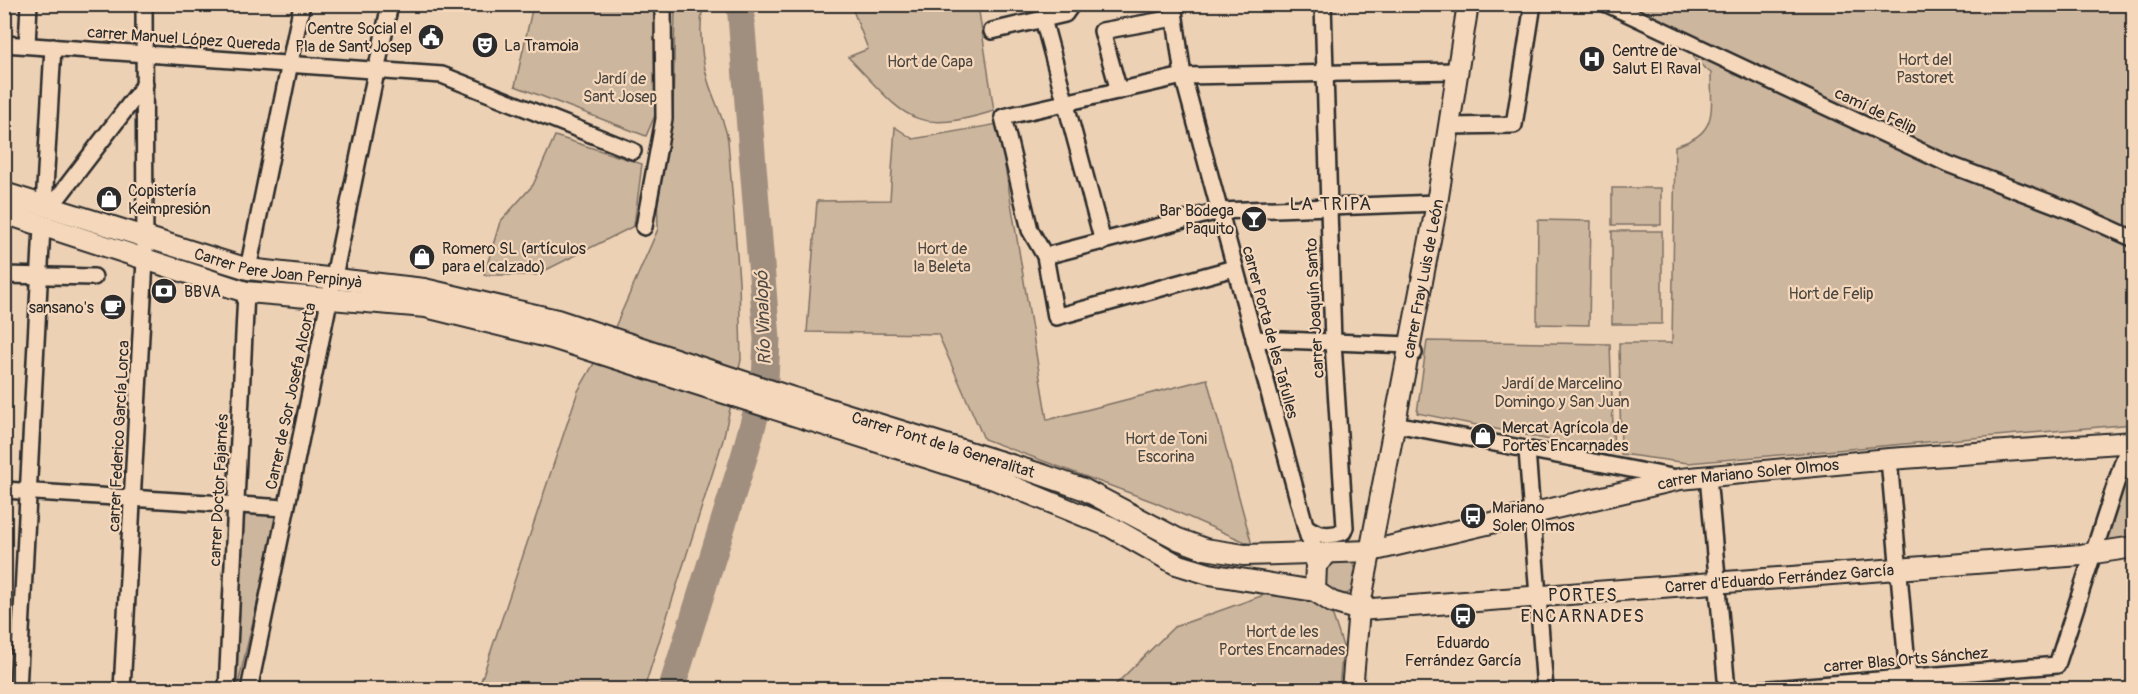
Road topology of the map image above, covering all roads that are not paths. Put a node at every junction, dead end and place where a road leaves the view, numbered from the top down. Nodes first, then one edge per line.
1 (29, 4) edge
2 (144, 4) edge
3 (302, 4) edge
4 (390, 4) edge
5 (663, 4) edge
6 (1072, 4) edge
7 (1323, 4) edge
8 (1467, 4) edge
9 (1533, 4) edge
10 (1607, 4) edge
11 (1173, 11) edge
12 (1043, 19) junction
13 (993, 31) dead end
14 (4, 44) edge
15 (27, 45) junction
16 (53, 47) junction
17 (144, 54) junction
18 (290, 64) junction
19 (377, 70) junction
20 (1457, 72) junction
21 (1325, 74) junction
22 (1183, 76) junction
23 (145, 84) junction
24 (1119, 91) junction
25 (1066, 103) junction
26 (1449, 126) junction
27 (633, 151) dead end
28 (4, 193) edge
29 (1437, 203) junction
30 (47, 207) junction
31 (1328, 207) junction
32 (1219, 211) junction
33 (4, 213) edge
34 (42, 227) junction
35 (644, 227) dead end
36 (145, 239) junction
37 (2133, 240) edge
38 (1103, 242) junction
39 (1045, 256) junction
40 (145, 260) junction
41 (1234, 268) junction
42 (248, 269) junction
43 (4, 275) edge
44 (40, 275) junction
45 (94, 277) dead end
46 (334, 277) junction
47 (246, 292) junction
48 (328, 300) junction
49 (554, 329) junction
50 (1254, 339) junction
51 (1333, 343) junction
52 (1410, 345) junction
53 (1395, 424) junction
54 (1423, 429) junction
55 (2131, 443) edge
56 (1527, 450) junction
57 (958, 458) junction
58 (1889, 459) junction
59 (1708, 476) junction
60 (1680, 479) junction
61 (4, 490) edge
62 (28, 492) junction
63 (132, 498) junction
64 (235, 505) junction
65 (285, 508) junction
66 (1532, 515) junction
67 (1305, 525) junction
68 (2133, 547) edge
69 (1371, 551) junction
70 (2133, 553) edge
71 (1327, 554) junction
72 (2093, 554) junction
73 (1898, 569) junction
74 (1718, 583) junction
75 (1315, 591) junction
76 (1538, 597) junction
77 (1359, 610) junction
78 (1908, 677) junction
79 (18, 690) edge
80 (122, 690) edge
81 (227, 690) edge
82 (249, 690) edge
83 (1352, 690) edge
84 (1545, 690) edge
85 (1727, 690) edge
86 (1758, 690) edge

1 - 15 street
2 - 17 street, carrer Federico García Lorca
3 - 18 street
4 - 19 street, Carrer de Sor Josefa Alcorta
5 - 35 street
6 - 12 street
7 - 21 street, carrer Joaquín Santo
8 - 20 main road, carrer Fray Luis de León
9 - 26 street
10 - 37 street, camí de Felip
11 - 22 street, carrer Porta de les Tafulles
11 - 24 street
12 - 13 street
12 - 25 street
14 - 15 street, carrer Manuel López Quereda
15 - 16 street, carrer Manuel López Quereda
16 - 17 street, carrer Manuel López Quereda
16 - 30 street
17 - 18 street, carrer Manuel López Quereda
17 - 23 street, carrer Federico García Lorca
18 - 19 street, carrer Manuel López Quereda
18 - 42 street
19 - 27 street, carrer Manuel López Quereda
19 - 46 street, Carrer de Sor Josefa Alcorta
20 - 21 street
20 - 26 main road, carrer Fray Luis de León
21 - 22 street
21 - 31 street, carrer Joaquín Santo
22 - 24 street
22 - 32 street, carrer Porta de les Tafulles
23 - 30 street
23 - 36 street, carrer Federico García Lorca
24 - 25 street
25 - 38 street
25 - 39 street
26 - 29 main road, carrer Fray Luis de León
28 - 30 main road, Carrer Pere Joan Perpinyà
29 - 31 street
29 - 52 main road, carrer Fray Luis de León
30 - 36 main road, Carrer Pere Joan Perpinyà
31 - 32 street
31 - 51 street, carrer Joaquín Santo
32 - 38 street
32 - 41 street, carrer Porta de les Tafulles
33 - 34 main road, Carrer Pere Joan Perpinyà
34 - 40 main road, Carrer Pere Joan Perpinyà
34 - 44 street
36 - 40 street, carrer Federico García Lorca
36 - 42 main road, Carrer Pere Joan Perpinyà
38 - 39 street
39 - 41 street
40 - 47 main road, Carrer Pere Joan Perpinyà
40 - 63 street, carrer Federico García Lorca
41 - 50 street, carrer Porta de les Tafulles
42 - 46 main road, Carrer Pere Joan Perpinyà
43 - 44 street
44 - 45 street
44 - 62 street
46 - 48 street, Carrer de Sor Josefa Alcorta
46 - 49 main road, Carrer Pere Joan Perpinyà
47 - 48 main road, Carrer Pere Joan Perpinyà
47 - 64 street, carrer Doctor Fajarnés
48 - 49 main road, Carrer Pere Joan Perpinyà
48 - 65 street, Carrer de Sor Josefa Alcorta
49 - 57 main road, Carrer Pont de la Generalitat
50 - 51 street
50 - 67 street, carrer Porta de les Tafulles
51 - 52 street
51 - 67 street, carrer Joaquín Santo
52 - 53 main road, carrer Fray Luis de León
52 - 54 street
53 - 54 street
53 - 69 main road, carrer Fray Luis de León
54 - 56 street
55 - 58 main road, carrer Mariano Soler Olmos
55 - 72 street
56 - 60 street
56 - 66 street
57 - 71 main road, Carrer Pont de la Generalitat
57 - 75 main road, Carrer Pont de la Generalitat
58 - 59 main road, carrer Mariano Soler Olmos
58 - 73 street
59 - 60 main road, carrer Mariano Soler Olmos
59 - 74 street
60 - 66 main road, carrer Mariano Soler Olmos
61 - 62 street
62 - 63 street
62 - 79 street
63 - 64 street
63 - 80 street, carrer Federico García Lorca
64 - 65 street
64 - 81 street, carrer Doctor Fajarnés
65 - 82 street, Carrer de Sor Josefa Alcorta
66 - 69 main road, carrer Mariano Soler Olmos
66 - 76 street
67 - 71 street, carrer Porta de les Tafulles
68 - 72 main road, Carrer d'Eduardo Ferrández García
69 - 71 main road, Carrer Pont de la Generalitat
69 - 77 main road, carrer Fray Luis de León
70 - 72 street, Carrer d'Eduardo Ferrández García
71 - 75 main road
72 - 73 main road, Carrer d'Eduardo Ferrández García
72 - 78 street, carrer Blas Orts Sánchez
73 - 74 main road, Carrer d'Eduardo Ferrández García
73 - 78 street
74 - 76 main road, Carrer d'Eduardo Ferrández García
74 - 85 street
75 - 77 main road, Carrer Pont de la Generalitat
76 - 77 main road, Carrer d'Eduardo Ferrández García
76 - 84 street
77 - 83 main road, carrer Fray Luis de León
78 - 86 street, carrer Blas Orts Sánchez

